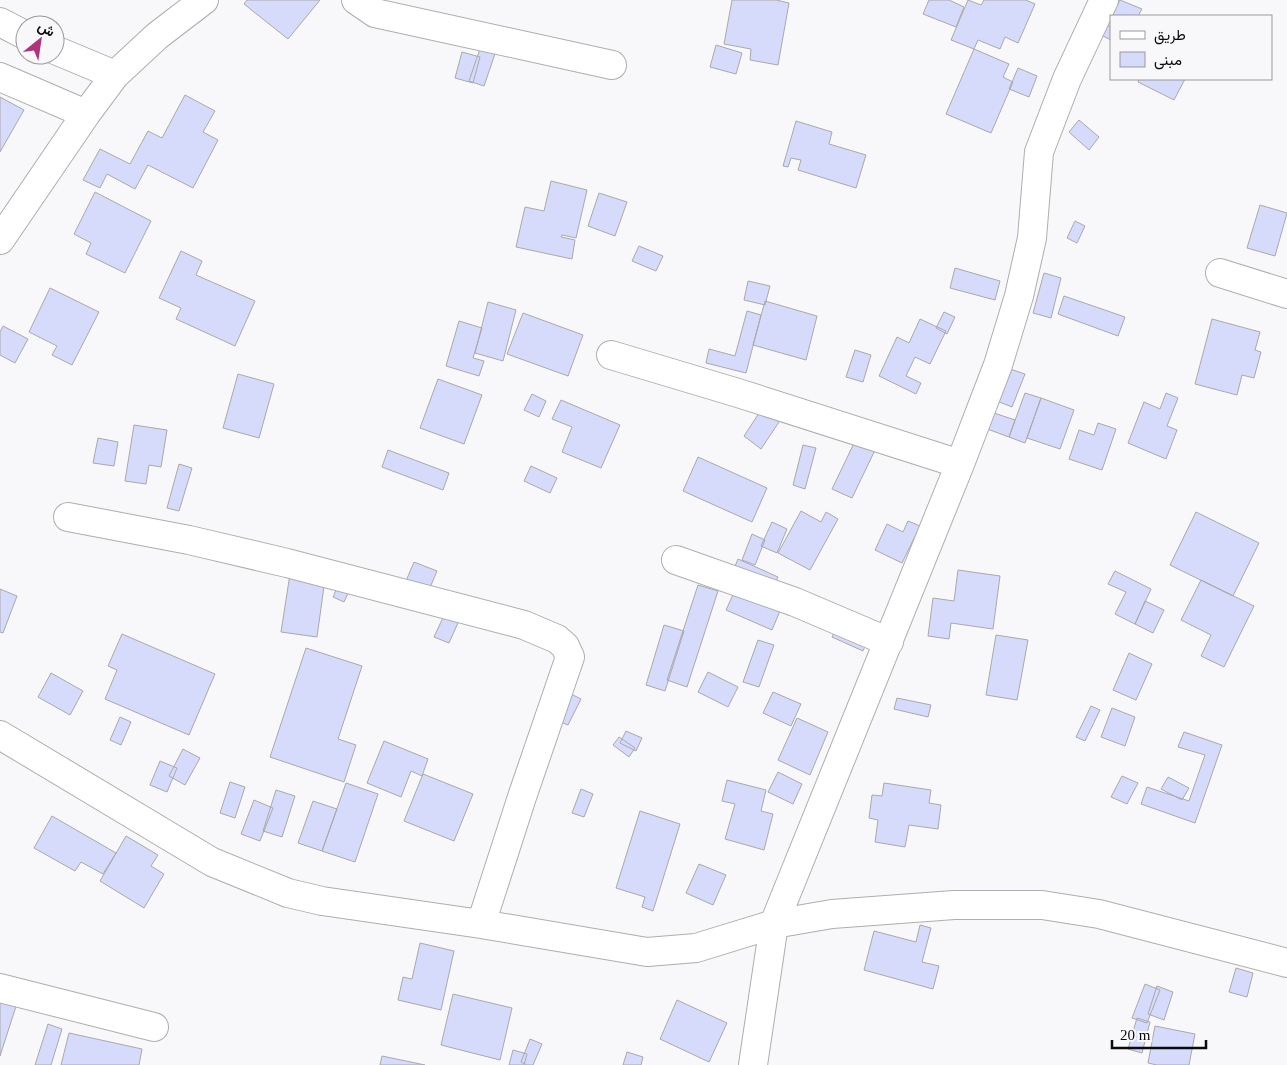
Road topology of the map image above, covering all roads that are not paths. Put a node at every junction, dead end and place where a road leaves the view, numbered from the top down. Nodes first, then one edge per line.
1 (204, 0) edge
2 (356, 0) edge
3 (1104, 0) edge
4 (0, 22) edge
5 (15, 30) edge
6 (65, 54) edge
7 (612, 65) dead end
8 (115, 75) junction
9 (0, 77) edge
10 (86, 114) junction
11 (0, 240) edge
12 (1220, 273) dead end
13 (1287, 294) edge
14 (611, 355) dead end
15 (960, 464) junction
16 (68, 517) dead end
17 (676, 560) dead end
18 (888, 642) junction
19 (0, 735) edge
20 (481, 924) junction
21 (774, 924) junction
22 (1287, 963) edge
23 (0, 988) edge
24 (154, 1027) dead end
25 (753, 1065) edge

1 - 8 street
2 - 7 street
3 - 15 street
4 - 5 street
6 - 8 street
8 - 10 street
9 - 10 street
10 - 11 street
12 - 13 street
14 - 15 street
15 - 18 street
16 - 20 street
17 - 18 street
18 - 21 street
19 - 20 street
20 - 21 street
21 - 22 street
21 - 25 street
23 - 24 street

